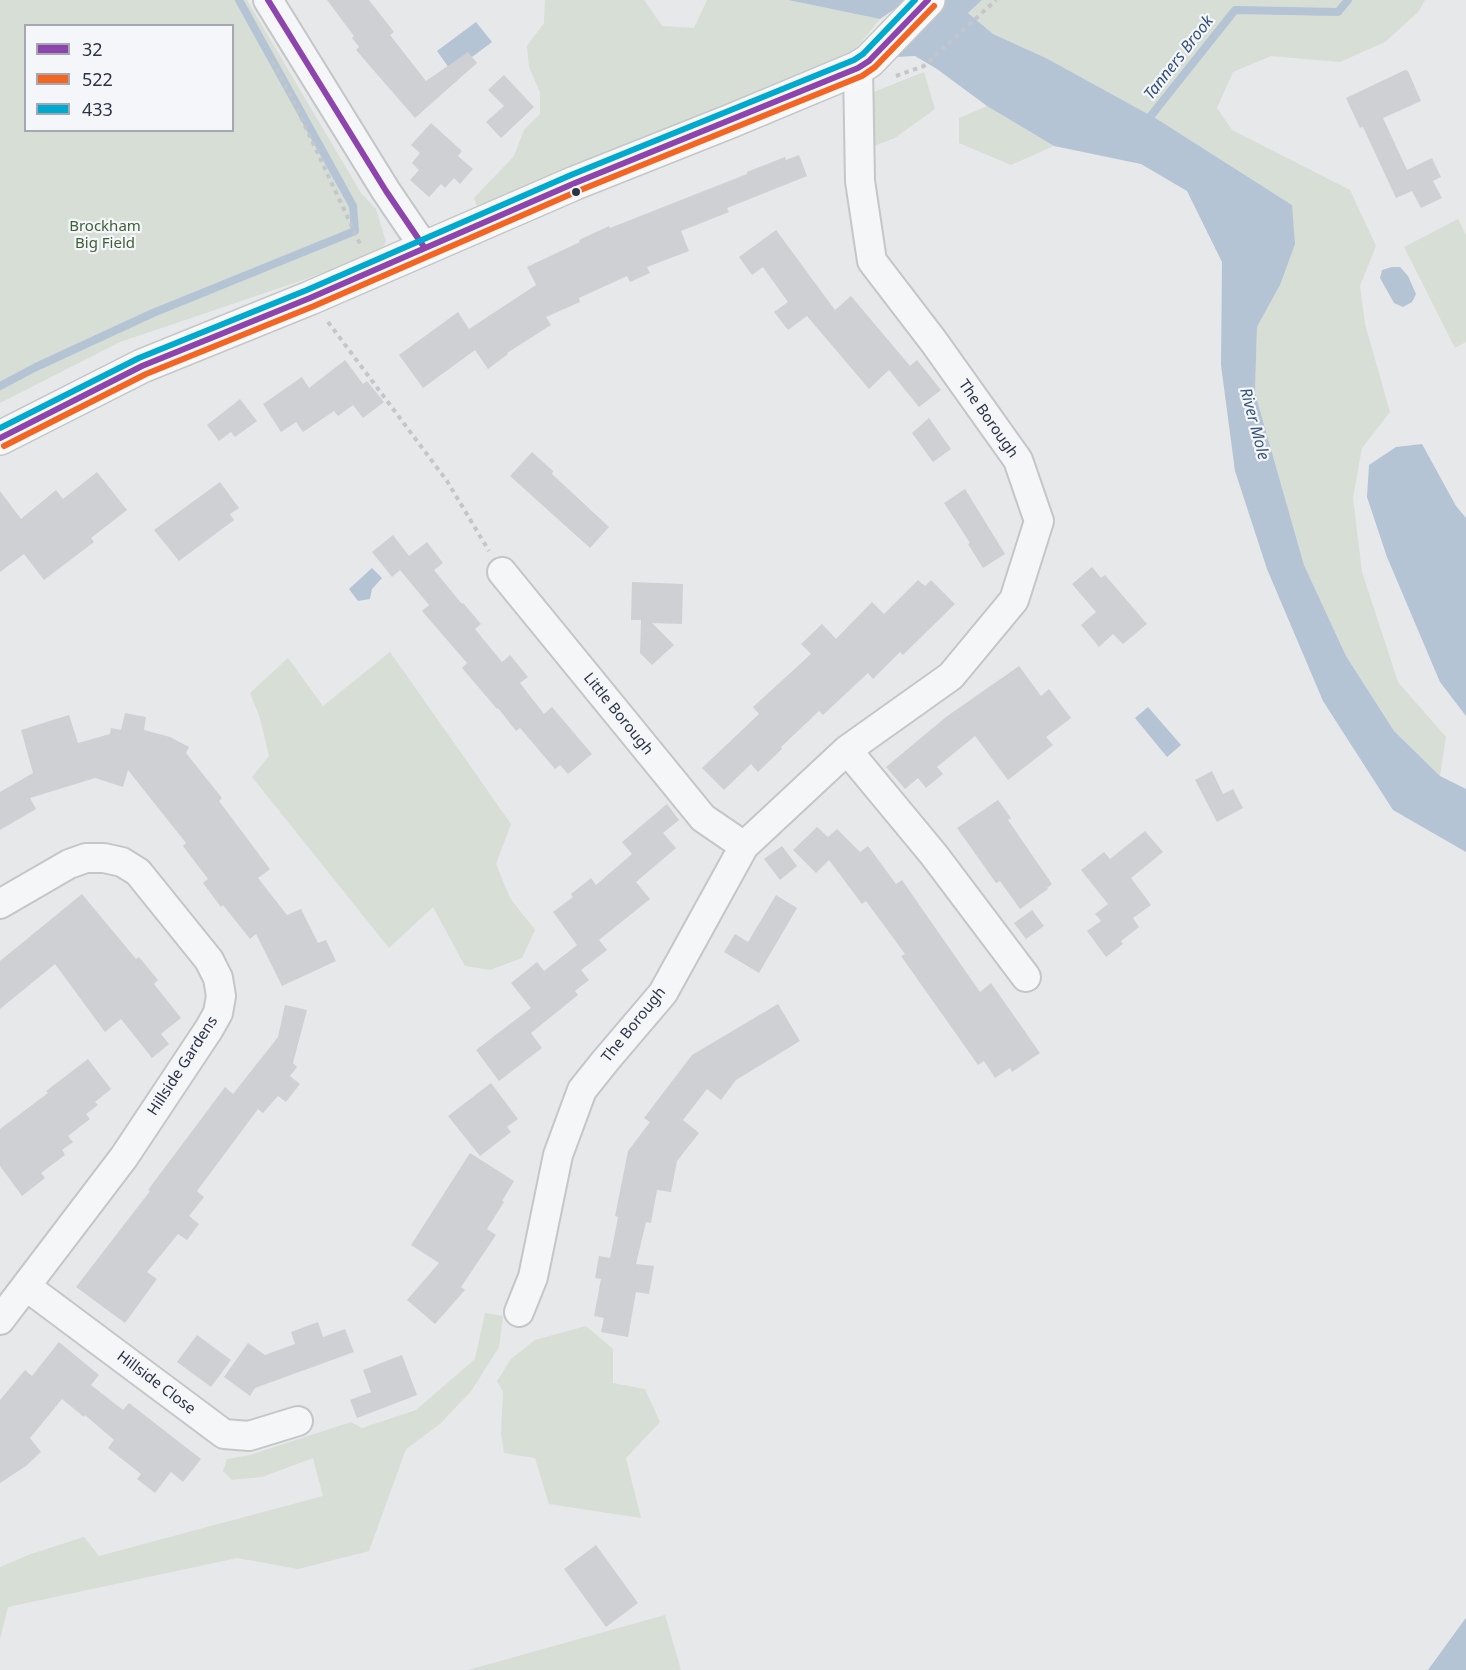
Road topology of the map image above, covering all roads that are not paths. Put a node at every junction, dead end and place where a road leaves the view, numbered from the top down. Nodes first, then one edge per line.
1 (268, 0) edge
2 (928, 0) edge
3 (864, 64) junction
4 (424, 247) junction
5 (0, 438) edge
6 (502, 572) road end
7 (847, 750) junction
8 (744, 846) junction
9 (0, 904) edge
10 (1026, 977) dead end
11 (27, 1287) junction
12 (519, 1312) dead end
13 (0, 1320) edge
14 (298, 1420) dead end

1 - 4 street
2 - 3 street
3 - 4 street
3 - 7 street, The Borough
4 - 5 street
6 - 8 street, Little Borough
7 - 8 street, The Borough
7 - 10 street
8 - 12 street, The Borough
9 - 11 street, Hillside Gardens
11 - 13 street, Hillside Gardens
11 - 14 street, Hillside Close

